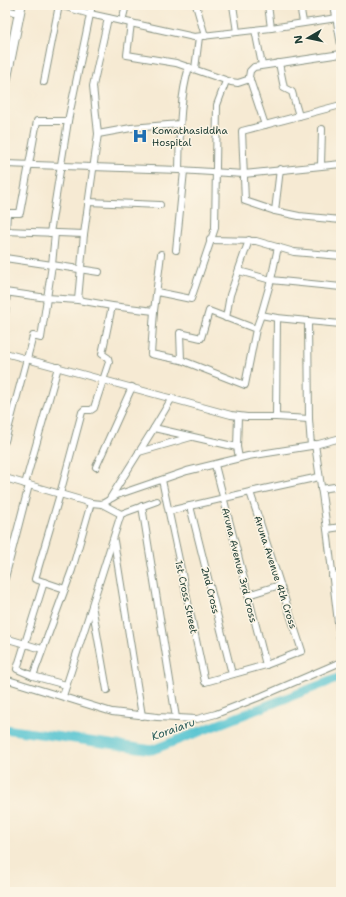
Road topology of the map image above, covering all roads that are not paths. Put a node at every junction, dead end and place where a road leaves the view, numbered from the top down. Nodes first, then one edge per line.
1 (21, 5) edge
2 (59, 5) edge
3 (92, 5) edge
4 (126, 5) edge
5 (196, 5) edge
6 (233, 5) edge
7 (268, 5) edge
8 (300, 5) edge
9 (334, 5) edge
10 (12, 9) edge
11 (90, 14) junction
12 (108, 18) junction
13 (337, 18) junction
14 (122, 21) junction
15 (303, 22) junction
16 (131, 23) junction
17 (271, 28) junction
18 (255, 30) junction
19 (237, 32) junction
20 (340, 32) edge
21 (202, 37) junction
22 (6, 44) edge
23 (341, 45) edge
24 (341, 54) edge
25 (5, 60) edge
26 (279, 63) junction
27 (262, 65) junction
28 (192, 68) junction
29 (250, 80) junction
30 (226, 81) junction
31 (44, 82) dead end
32 (5, 85) edge
33 (341, 105) edge
34 (299, 116) junction
35 (68, 121) junction
36 (180, 124) junction
37 (265, 125) junction
38 (322, 129) dead end
39 (98, 134) junction
40 (5, 164) edge
41 (341, 164) edge
42 (320, 165) junction
43 (28, 166) junction
44 (62, 166) junction
45 (93, 167) junction
46 (280, 169) junction
47 (182, 170) junction
48 (215, 172) junction
49 (244, 174) junction
50 (88, 202) junction
51 (160, 205) dead end
52 (275, 211) junction
53 (341, 220) edge
54 (6, 231) edge
55 (52, 233) junction
56 (84, 234) junction
57 (210, 240) junction
58 (249, 240) junction
59 (278, 247) junction
60 (176, 250) dead end
61 (161, 254) dead end
62 (341, 256) edge
63 (5, 258) edge
64 (52, 265) junction
65 (81, 269) junction
66 (239, 271) junction
67 (99, 272) dead end
68 (271, 280) junction
69 (341, 287) edge
70 (6, 292) edge
71 (157, 292) junction
72 (47, 298) junction
73 (78, 300) junction
74 (112, 306) junction
75 (154, 311) junction
76 (5, 314) edge
77 (261, 316) junction
78 (226, 318) junction
79 (277, 318) junction
80 (308, 321) junction
81 (341, 324) edge
82 (256, 329) junction
83 (5, 353) edge
84 (28, 359) junction
85 (181, 360) junction
86 (58, 367) junction
87 (103, 380) junction
88 (132, 387) junction
89 (172, 398) junction
90 (238, 416) junction
91 (276, 417) junction
92 (309, 419) junction
93 (154, 428) junction
94 (341, 436) edge
95 (192, 437) junction
96 (5, 441) edge
97 (313, 445) junction
98 (237, 447) junction
99 (139, 452) junction
100 (239, 458) junction
101 (215, 465) junction
102 (96, 467) dead end
103 (319, 477) junction
104 (5, 478) edge
105 (162, 480) junction
106 (27, 484) junction
107 (341, 486) edge
108 (321, 488) junction
109 (250, 492) junction
110 (60, 494) junction
111 (223, 499) junction
112 (109, 500) junction
113 (157, 501) dead end
114 (91, 503) junction
115 (102, 504) junction
116 (142, 506) junction
117 (190, 506) junction
118 (168, 511) junction
119 (121, 514) junction
120 (341, 527) edge
121 (327, 529) junction
122 (113, 539) junction
123 (341, 575) edge
124 (332, 576) junction
125 (5, 578) edge
126 (44, 582) junction
127 (280, 585) junction
128 (65, 589) junction
129 (248, 595) junction
130 (92, 605) junction
131 (339, 620) edge
132 (5, 638) edge
133 (25, 644) junction
134 (42, 648) junction
135 (341, 648) edge
136 (341, 662) edge
137 (266, 665) junction
138 (232, 674) junction
139 (33, 676) junction
140 (5, 679) edge
141 (66, 685) junction
142 (107, 690) dead end
143 (63, 696) junction
144 (142, 716) junction
145 (176, 718) junction

1 - 32 highway
2 - 11 street
2 - 31 street
3 - 11 street
4 - 14 street
5 - 21 street
6 - 19 street
7 - 17 street
8 - 15 street
9 - 13 street
10 - 22 highway
11 - 12 street
11 - 35 street
12 - 14 street
12 - 39 street
13 - 15 street
13 - 20 street
14 - 16 street
15 - 17 street
16 - 21 street
16 - 28 street
17 - 18 street
18 - 19 street
18 - 27 street
19 - 21 street
20 - 23 street
21 - 28 street
22 - 25 highway
24 - 26 street
26 - 27 street
26 - 34 street
27 - 29 street
28 - 30 street
28 - 36 street
29 - 30 street
29 - 37 street
30 - 48 street
33 - 34 street
34 - 37 street
35 - 43 street
35 - 44 street
36 - 39 street
36 - 47 street
37 - 49 street
38 - 42 street
39 - 45 street
40 - 43 street
41 - 42 street
42 - 46 street
43 - 44 street
43 - 54 street
44 - 45 street
44 - 55 street
45 - 47 street
45 - 50 street
46 - 49 street
46 - 52 street
47 - 48 street
47 - 60 street
48 - 49 street
48 - 57 street
49 - 52 street
50 - 51 street
50 - 56 street
52 - 53 street
54 - 55 street
55 - 56 street
55 - 64 street
56 - 65 street
57 - 58 street
57 - 71 street
58 - 59 street
58 - 66 street
59 - 62 street
59 - 68 street
61 - 71 street
63 - 64 street
64 - 65 street
64 - 72 street
65 - 67 street
65 - 73 street
66 - 68 street
66 - 78 street
68 - 69 street
68 - 77 street
70 - 72 street
70 - 76 street
71 - 75 street
72 - 73 street
72 - 84 street
73 - 74 street
74 - 75 street
74 - 87 street
75 - 85 street
77 - 79 street
77 - 82 street
78 - 82 street
78 - 85 street
79 - 80 street
79 - 91 street
80 - 81 street
80 - 92 street
82 - 85 street
83 - 84 street
84 - 86 street
84 - 96 street
86 - 87 street
86 - 106 street
87 - 88 street
87 - 110 street
88 - 89 street
88 - 102 street
89 - 90 street
89 - 93 street
90 - 91 street
90 - 98 street
91 - 92 street
92 - 97 street
93 - 95 street
93 - 99 street
94 - 97 street
95 - 98 street
95 - 99 street
97 - 100 street
97 - 103 street
98 - 100 street
99 - 112 street
100 - 101 street
101 - 105 street
101 - 111 street, Aruna Avenue 3rd Cross
103 - 108 street
103 - 109 street
104 - 106 street
105 - 112 street
105 - 118 street, 1st Cross Street
106 - 110 street
106 - 125 street
107 - 108 street
108 - 121 street
109 - 111 street
109 - 127 street, Aruna Avenue 4th Cross
110 - 114 street
110 - 126 street
111 - 117 street
111 - 129 street, Aruna Avenue 3rd Cross
112 - 115 street
113 - 116 street
114 - 115 street
114 - 128 street
115 - 119 street
116 - 119 street
116 - 145 street
117 - 118 street
117 - 138 street, 2nd Cross
118 - 138 street, 1st Cross Street
119 - 122 street
120 - 121 street
121 - 124 street
122 - 130 street
122 - 144 street
123 - 124 street
124 - 131 street
126 - 128 street
126 - 133 street
127 - 129 street
127 - 137 street, Aruna Avenue 4th Cross
128 - 134 street
129 - 137 street, Aruna Avenue 3rd Cross
130 - 141 street
130 - 142 street
131 - 135 street
132 - 133 street
133 - 134 street
133 - 139 street
134 - 139 street
136 - 145 street
137 - 138 street
139 - 141 street
140 - 143 street
141 - 143 street
143 - 144 street
144 - 145 street

